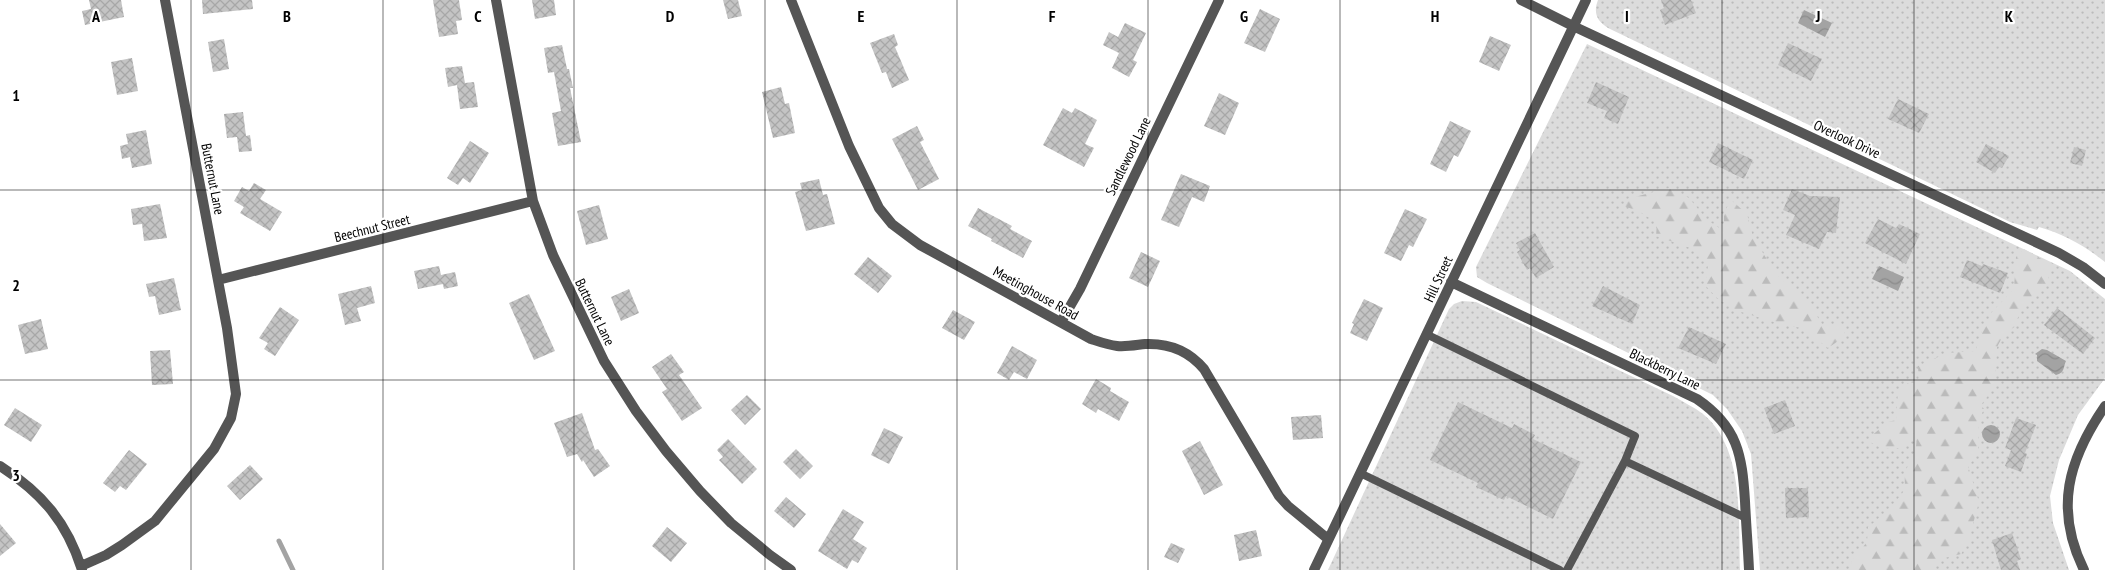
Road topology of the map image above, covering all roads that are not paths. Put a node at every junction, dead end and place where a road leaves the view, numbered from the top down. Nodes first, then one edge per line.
1 (165, 0) edge
2 (496, 0) edge
3 (791, 0) edge
4 (1219, 0) edge
5 (1521, 0) edge
6 (1586, 0) edge
7 (1573, 26) junction
8 (533, 202) junction
9 (218, 280) junction
10 (1451, 282) junction
11 (2105, 284) edge
12 (1060, 322) junction
13 (1426, 334) junction
14 (2105, 406) edge
15 (1625, 461) junction
16 (0, 466) edge
17 (1360, 473) junction
18 (1746, 518) junction
19 (1328, 539) junction
20 (82, 568) edge
21 (791, 570) edge
22 (1314, 570) edge
23 (1560, 570) edge
24 (1567, 570) edge
25 (1749, 570) edge
26 (2084, 570) edge

1 - 9 street, Butternut Lane
2 - 8 street, Butternut Lane
3 - 12 street, Meetinghouse Road
4 - 12 street, Sandlewood Lane
5 - 7 street
6 - 7 street, Hill Street
7 - 10 street, Hill Street
7 - 11 street, Overlook Drive
8 - 9 street, Beechnut Street
8 - 21 street, Butternut Lane
9 - 20 street, Butternut Lane
10 - 13 street, Hill Street
10 - 18 street, Blackberry Lane
12 - 19 street, Meetinghouse Road
13 - 15 lane
13 - 17 street, Hill Street
14 - 26 street
15 - 18 lane
15 - 24 lane
16 - 20 street
17 - 19 street, Hill Street
17 - 23 lane
18 - 25 street, Blackberry Lane
19 - 22 street, Hill Street

